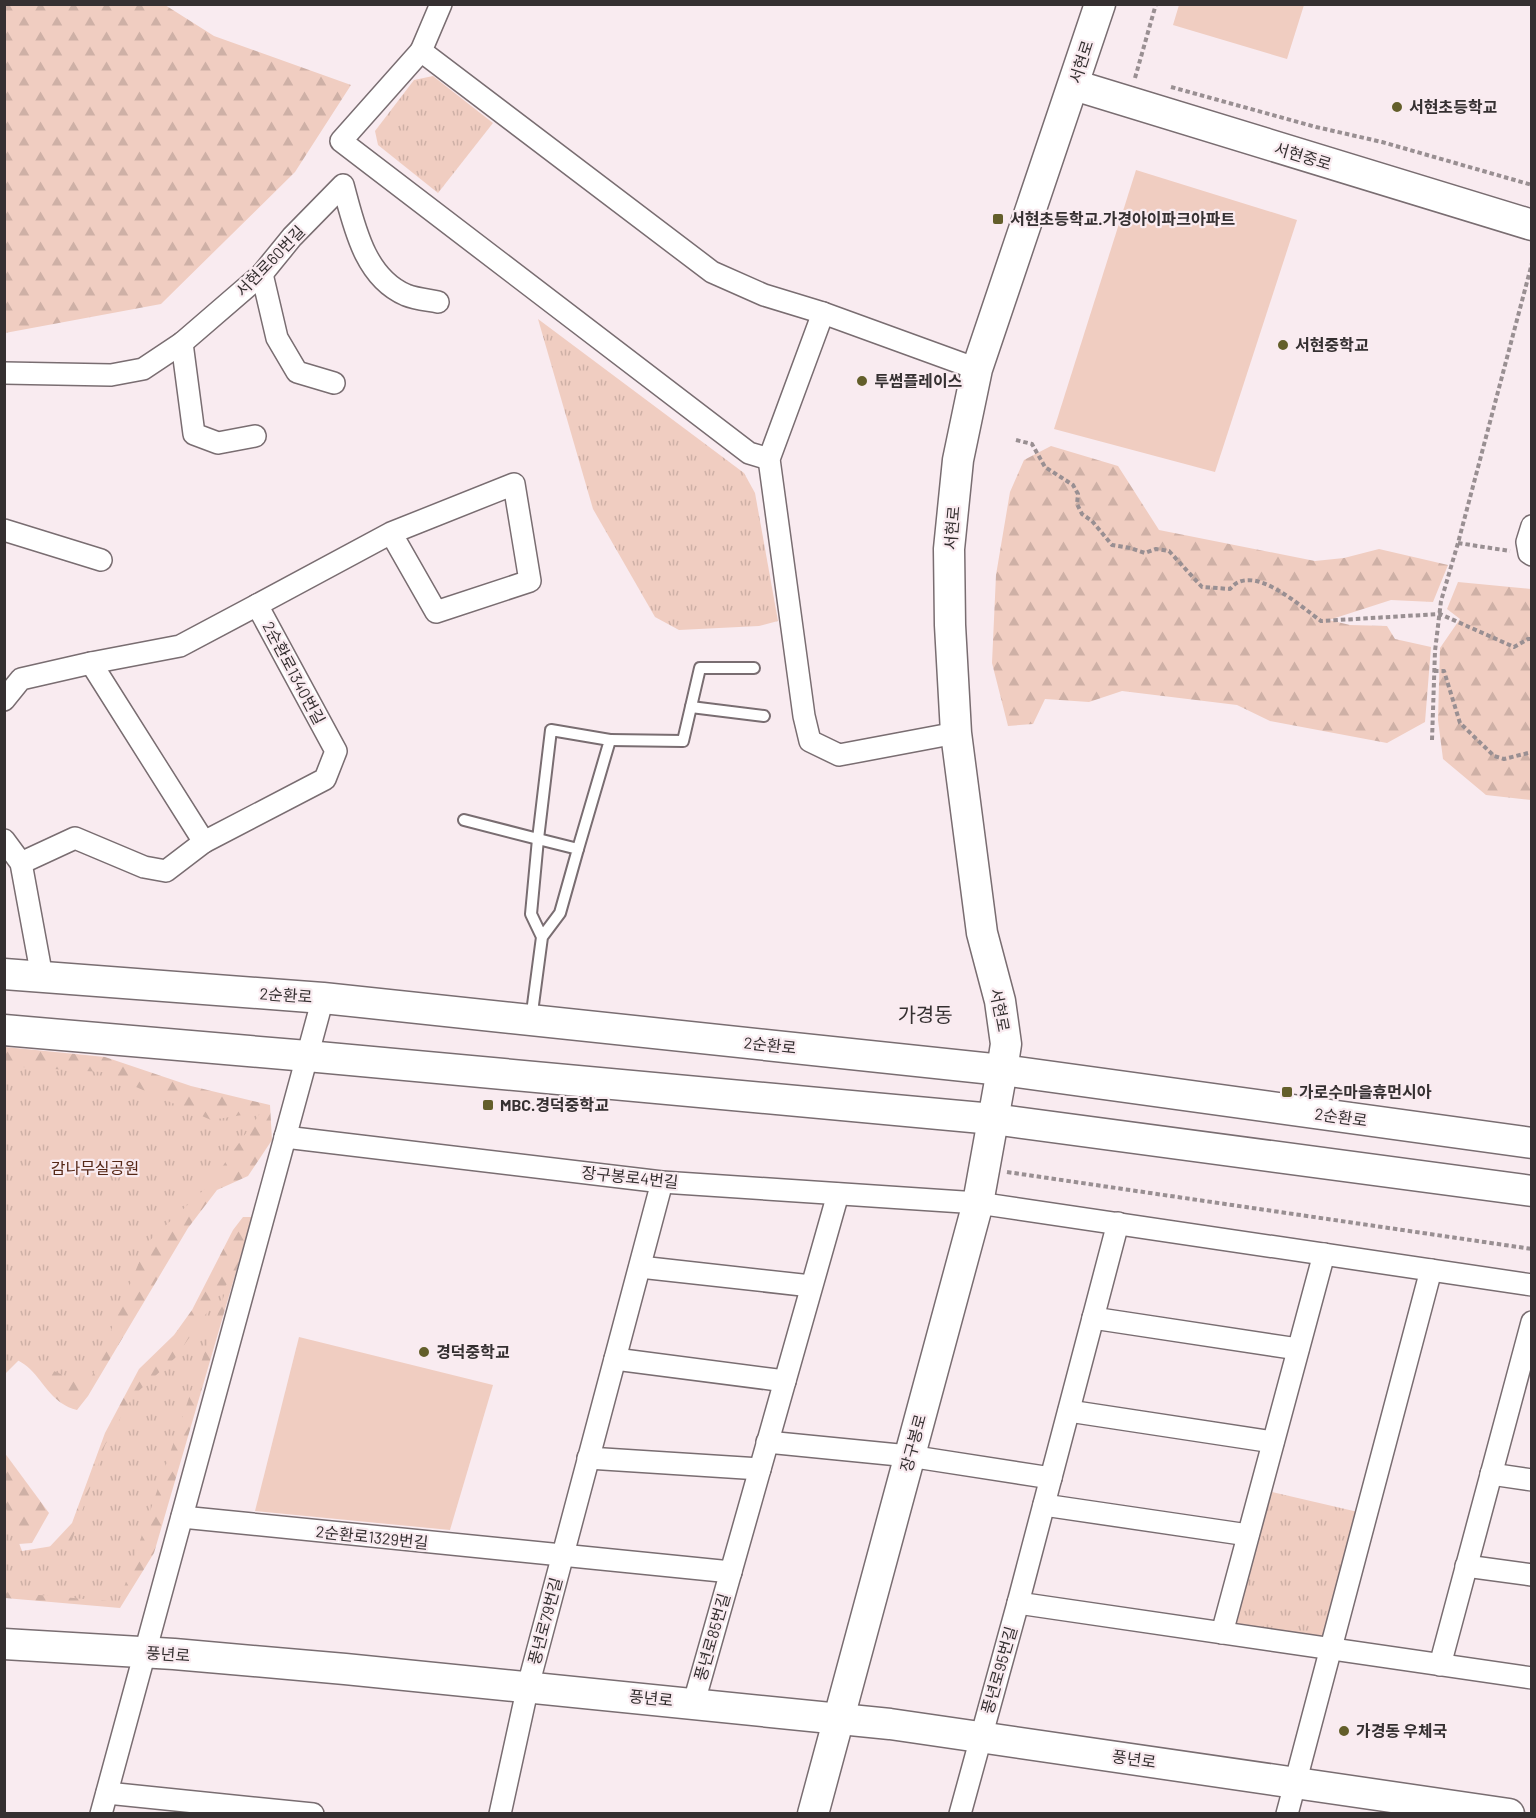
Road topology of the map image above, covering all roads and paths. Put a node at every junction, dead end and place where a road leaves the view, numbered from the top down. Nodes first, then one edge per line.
1 (441, 4) edge
2 (1100, 4) edge
3 (1156, 4) edge
4 (421, 51) junction
5 (1145, 80) dead end
6 (1074, 84) junction
7 (1168, 87) dead end
8 (1532, 185) edge
9 (1532, 225) edge
10 (1532, 263) edge
11 (262, 274) junction
12 (438, 302) dead end
13 (823, 313) junction
14 (182, 343) junction
15 (977, 369) junction
16 (4, 373) edge
17 (333, 383) dead end
18 (255, 436) dead end
19 (1016, 440) dead end
20 (769, 459) junction
21 (1532, 526) edge
22 (4, 530) edge
23 (391, 533) junction
24 (1458, 543) junction
25 (1530, 554) edge
26 (102, 560) dead end
27 (258, 605) junction
28 (1440, 614) junction
29 (1532, 639) edge
30 (91, 663) junction
31 (754, 668) dead end
32 (1434, 671) junction
33 (4, 700) edge
34 (691, 706) junction
35 (764, 716) dead end
36 (956, 733) junction
37 (610, 740) junction
38 (1432, 740) dead end
39 (1532, 752) edge
40 (464, 820) dead end
41 (538, 839) junction
42 (4, 840) edge
43 (204, 843) junction
44 (579, 849) junction
45 (21, 863) junction
46 (542, 937) junction
47 (4, 974) edge
48 (42, 977) junction
49 (323, 998) junction
50 (531, 1020) junction
51 (4, 1030) edge
52 (307, 1056) junction
53 (1002, 1070) junction
54 (993, 1119) junction
55 (285, 1137) junction
56 (1532, 1143) edge
57 (1003, 1172) dead end
58 (662, 1182) junction
59 (1532, 1191) edge
60 (838, 1194) junction
61 (978, 1203) junction
62 (1118, 1223) junction
63 (1532, 1249) edge
64 (1324, 1254) junction
65 (640, 1267) junction
66 (1431, 1270) junction
67 (1532, 1285) edge
68 (812, 1286) junction
69 (1093, 1318) junction
70 (1532, 1322) edge
71 (1298, 1349) junction
72 (615, 1359) junction
73 (785, 1381) junction
74 (1524, 1381) edge
75 (1069, 1411) junction
76 (767, 1442) junction
77 (1273, 1442) junction
78 (909, 1456) junction
79 (588, 1458) junction
80 (760, 1469) junction
81 (1491, 1474) junction
82 (1051, 1478) junction
83 (1532, 1480) edge
84 (1044, 1505) junction
85 (182, 1517) junction
86 (1248, 1535) junction
87 (562, 1556) junction
88 (646, 1564) joint
89 (1466, 1566) junction
90 (730, 1572) junction
91 (1532, 1575) edge
92 (1018, 1603) junction
93 (1222, 1633) junction
94 (4, 1644) edge
95 (1330, 1649) junction
96 (145, 1652) junction
97 (1440, 1665) junction
98 (1532, 1678) edge
99 (528, 1686) junction
100 (694, 1702) junction
101 (839, 1718) junction
102 (981, 1737) junction
103 (1295, 1782) junction
104 (107, 1792) junction
105 (101, 1814) edge
106 (313, 1814) edge
107 (500, 1814) edge
108 (813, 1814) edge
109 (960, 1814) edge
110 (1287, 1814) edge
111 (1509, 1814) edge

1 - 4 street
2 - 6 street, 서현로
3 - 5 path
4 - 13 street
4 - 20 street
6 - 9 street, 서현중로
6 - 15 street, 서현로
7 - 8 path
10 - 24 path
11 - 12 street, 서현로60번길
11 - 14 street, 서현로60번길
11 - 17 street
13 - 15 street
13 - 20 street
14 - 16 street, 서현로60번길
14 - 18 street
15 - 36 street, 서현로
19 - 28 path
20 - 36 street
21 - 25 street
22 - 26 street
23 - 23 street
23 - 27 street
24 - 25 path
24 - 28 path
27 - 30 street, 2순환로1340번길
27 - 43 street, 2순환로1340번길
28 - 29 path
28 - 32 path
30 - 33 street, 2순환로1340번길
30 - 43 street
31 - 34 lane
32 - 38 path
32 - 39 path
34 - 35 lane
34 - 37 lane
36 - 53 street, 서현로
37 - 41 lane
37 - 44 lane
40 - 41 lane
41 - 44 lane
41 - 46 lane
42 - 45 street
43 - 45 street, 2순환로1340번길
44 - 46 lane
45 - 48 street
46 - 50 lane
47 - 48 street, 2순환로
48 - 49 street, 2순환로
49 - 50 street, 2순환로
49 - 52 street
50 - 53 street, 2순환로
51 - 52 street
52 - 54 street
52 - 55 street
53 - 54 street, 장구봉로
53 - 56 street, 2순환로
54 - 59 street
54 - 61 street, 장구봉로
55 - 58 street, 장구봉로4번길
55 - 85 street
57 - 63 path
58 - 60 street, 장구봉로4번길
58 - 65 street, 풍년로79번길
60 - 61 street, 장구봉로4번길
60 - 68 street, 풍년로85번길
61 - 62 street, 장구봉로4번길
61 - 78 street, 장구봉로
62 - 64 street
62 - 69 street, 풍년로95번길
64 - 66 street
64 - 71 street
65 - 68 street
65 - 72 street, 풍년로79번길
66 - 67 street
66 - 95 street
68 - 73 street, 풍년로85번길
69 - 71 street
69 - 75 street, 풍년로95번길
70 - 74 street
71 - 77 street
72 - 73 street
72 - 79 street, 풍년로79번길
73 - 76 street, 풍년로85번길
74 - 81 street
75 - 77 street
75 - 82 street, 풍년로95번길
76 - 78 street
76 - 80 street, 풍년로85번길
77 - 86 street
78 - 82 street
78 - 101 street, 장구봉로
79 - 80 street
79 - 87 street, 풍년로79번길
80 - 90 street, 풍년로85번길
81 - 83 street
81 - 89 street
82 - 84 street, 풍년로95번길
84 - 86 street
84 - 92 street, 풍년로95번길
85 - 87 street, 2순환로1329번길
85 - 96 street
86 - 93 street
87 - 88 street, 풍년로79번길
87 - 99 street, 풍년로79번길
88 - 90 street, 풍년로85번길
89 - 91 street
89 - 97 street
90 - 100 street, 풍년로85번길
92 - 93 street, 풍년로95번길
92 - 102 street, 풍년로95번길
93 - 95 street, 풍년로95번길
94 - 96 street, 풍년로
95 - 97 street, 풍년로95번길
95 - 103 street
96 - 99 street, 풍년로
96 - 104 street
97 - 98 street, 풍년로95번길
99 - 100 street, 풍년로
99 - 107 street, 풍년로79번길
100 - 101 street, 풍년로
101 - 102 street, 풍년로
101 - 108 street, 장구봉로
102 - 103 street, 풍년로
102 - 109 street, 풍년로95번길
103 - 110 street
103 - 111 street, 풍년로
104 - 105 street
104 - 106 street

